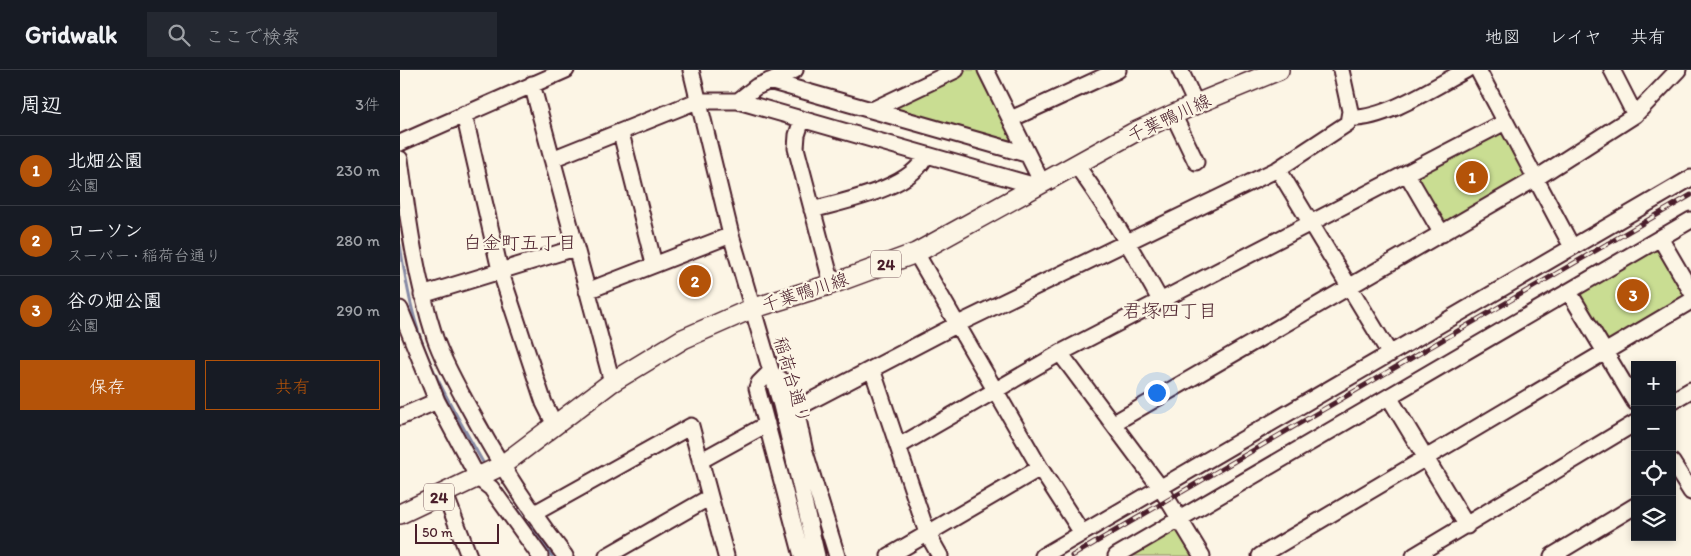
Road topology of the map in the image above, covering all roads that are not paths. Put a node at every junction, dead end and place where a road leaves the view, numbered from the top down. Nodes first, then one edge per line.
1 (566, 70) edge
2 (691, 70) edge
3 (795, 70) edge
4 (956, 70) edge
5 (986, 70) edge
6 (1118, 70) edge
7 (1180, 70) edge
8 (1341, 70) edge
9 (1466, 70) edge
10 (1478, 70) edge
11 (1612, 70) edge
12 (1678, 70) edge
13 (1270, 72) edge
14 (773, 76) edge
15 (532, 84) junction
16 (697, 101) junction
17 (738, 101) junction
18 (1196, 104) junction
19 (872, 110) junction
20 (464, 114) junction
21 (1173, 114) junction
22 (1634, 114) junction
23 (1349, 118) junction
24 (1011, 119) junction
25 (802, 120) junction
26 (1505, 122) junction
27 (621, 133) junction
28 (400, 142) edge
29 (1026, 154) junction
30 (926, 156) junction
31 (400, 159) edge
32 (552, 159) junction
33 (1196, 162) dead end
34 (1076, 165) junction
35 (1278, 169) junction
36 (1407, 174) junction
37 (1691, 178) edge
38 (1535, 179) junction
39 (1039, 185) junction
40 (812, 210) junction
41 (1691, 220) edge
42 (1310, 223) junction
43 (1442, 234) junction
44 (731, 235) junction
45 (1660, 238) junction
46 (1127, 240) junction
47 (1572, 247) junction
48 (576, 248) junction
49 (916, 253) junction
50 (654, 264) junction
51 (500, 270) junction
52 (832, 284) junction
53 (1348, 288) junction
54 (587, 290) junction
55 (1691, 291) edge
56 (1569, 292) junction
57 (422, 295) junction
58 (1160, 300) junction
59 (1691, 301) edge
60 (400, 309) edge
61 (751, 309) junction
62 (956, 325) junction
63 (403, 327) edge
64 (1606, 350) junction
65 (1060, 353) junction
66 (1390, 354) junction
67 (872, 368) junction
68 (770, 372) junction
69 (612, 382) junction
70 (1691, 390) edge
71 (996, 391) junction
72 (1631, 395) edge
73 (1389, 397) junction
74 (1676, 399) edge
75 (437, 401) junction
76 (795, 409) junction
77 (400, 418) edge
78 (554, 423) junction
79 (1114, 423) junction
80 (767, 424) junction
81 (1631, 425) edge
82 (898, 446) junction
83 (1425, 458) junction
84 (700, 461) junction
85 (501, 466) junction
86 (1040, 468) junction
87 (478, 478) junction
88 (1682, 478) edge
89 (1160, 487) junction
90 (1691, 492) edge
91 (445, 494) junction
92 (710, 497) junction
93 (1631, 508) edge
94 (400, 514) edge
95 (533, 514) junction
96 (1180, 518) junction
97 (1467, 526) junction
98 (927, 533) junction
99 (1082, 533) junction
100 (812, 555) edge
101 (469, 556) edge
102 (540, 556) edge
103 (565, 556) edge
104 (607, 556) edge
105 (726, 556) edge
106 (837, 556) edge
107 (890, 556) edge
108 (940, 556) edge
109 (1043, 556) edge
110 (1116, 556) edge
111 (1202, 556) edge
112 (1260, 556) edge
113 (1414, 556) edge
114 (1552, 556) edge

1 - 15 street
2 - 16 street, 稲荷台通り
3 - 14 street
4 - 19 street
5 - 24 street
6 - 24 street
7 - 18 street
8 - 23 street
9 - 23 street
10 - 26 street
11 - 22 street
12 - 22 street
13 - 18 main road, 千葉鴨川線 / 24
14 - 17 street
14 - 19 street
15 - 20 street
15 - 32 street
16 - 17 street
16 - 27 street
16 - 44 street, 稲荷台通り
17 - 25 street
18 - 21 main road, 千葉鴨川線 / 24
19 - 29 street
20 - 28 street
20 - 51 street
21 - 33 street
21 - 34 main road, 千葉鴨川線 / 24
22 - 38 street
23 - 35 street
24 - 29 street
25 - 30 street
25 - 40 street
26 - 36 street
26 - 38 street
27 - 32 street
27 - 50 street
29 - 39 street
30 - 39 street
30 - 40 street
31 - 57 street
32 - 48 street
34 - 39 main road, 千葉鴨川線 / 24
34 - 46 street
35 - 42 street
35 - 46 street
36 - 42 street
36 - 43 street
37 - 47 street
38 - 43 street
38 - 47 street
39 - 49 main road, 千葉鴨川線 / 24
40 - 52 street
41 - 45 street
42 - 53 street
42 - 58 street
43 - 53 street
44 - 50 street
44 - 61 street, 稲荷台通り
45 - 55 street
45 - 56 street
46 - 58 street
46 - 62 street
47 - 66 street
48 - 51 street
48 - 54 street
49 - 52 main road, 千葉鴨川線 / 24
49 - 62 street
50 - 54 street
51 - 57 street
51 - 78 street
52 - 61 main road, 千葉鴨川線 / 24
53 - 66 street
53 - 79 street
54 - 69 street
56 - 64 street
56 - 73 street
57 - 85 street
58 - 65 street
59 - 64 street
60 - 63 street
61 - 68 street, 稲荷台通り
61 - 69 main road, 千葉鴨川線 / 24
62 - 67 street
62 - 71 street
63 - 75 street
64 - 72 street
64 - 83 street
65 - 71 street
65 - 79 street
66 - 89 street
67 - 76 street
67 - 82 street
68 - 76 street
68 - 80 street
68 - 100 street, 稲荷台通り
69 - 78 main road, 千葉鴨川線 / 24
70 - 74 street
71 - 82 street
71 - 86 street
73 - 83 street
73 - 96 street
75 - 77 street
75 - 87 street
76 - 106 street
78 - 85 main road, 千葉鴨川線 / 24
79 - 89 street
80 - 84 street
80 - 100 street
81 - 97 street
82 - 98 street
83 - 97 street
83 - 112 street
84 - 92 street
84 - 95 street
85 - 87 main road, 千葉鴨川線 / 24
85 - 95 street
86 - 98 street
86 - 99 street
87 - 91 main road, 千葉鴨川線 / 24
87 - 102 street
88 - 90 street
89 - 96 street
89 - 99 street
91 - 94 main road, 千葉鴨川線 / 24
91 - 101 street
92 - 104 street
92 - 105 street
93 - 114 street
95 - 103 street
96 - 110 street
96 - 111 street
97 - 113 street
98 - 107 street
98 - 108 street
99 - 109 street

